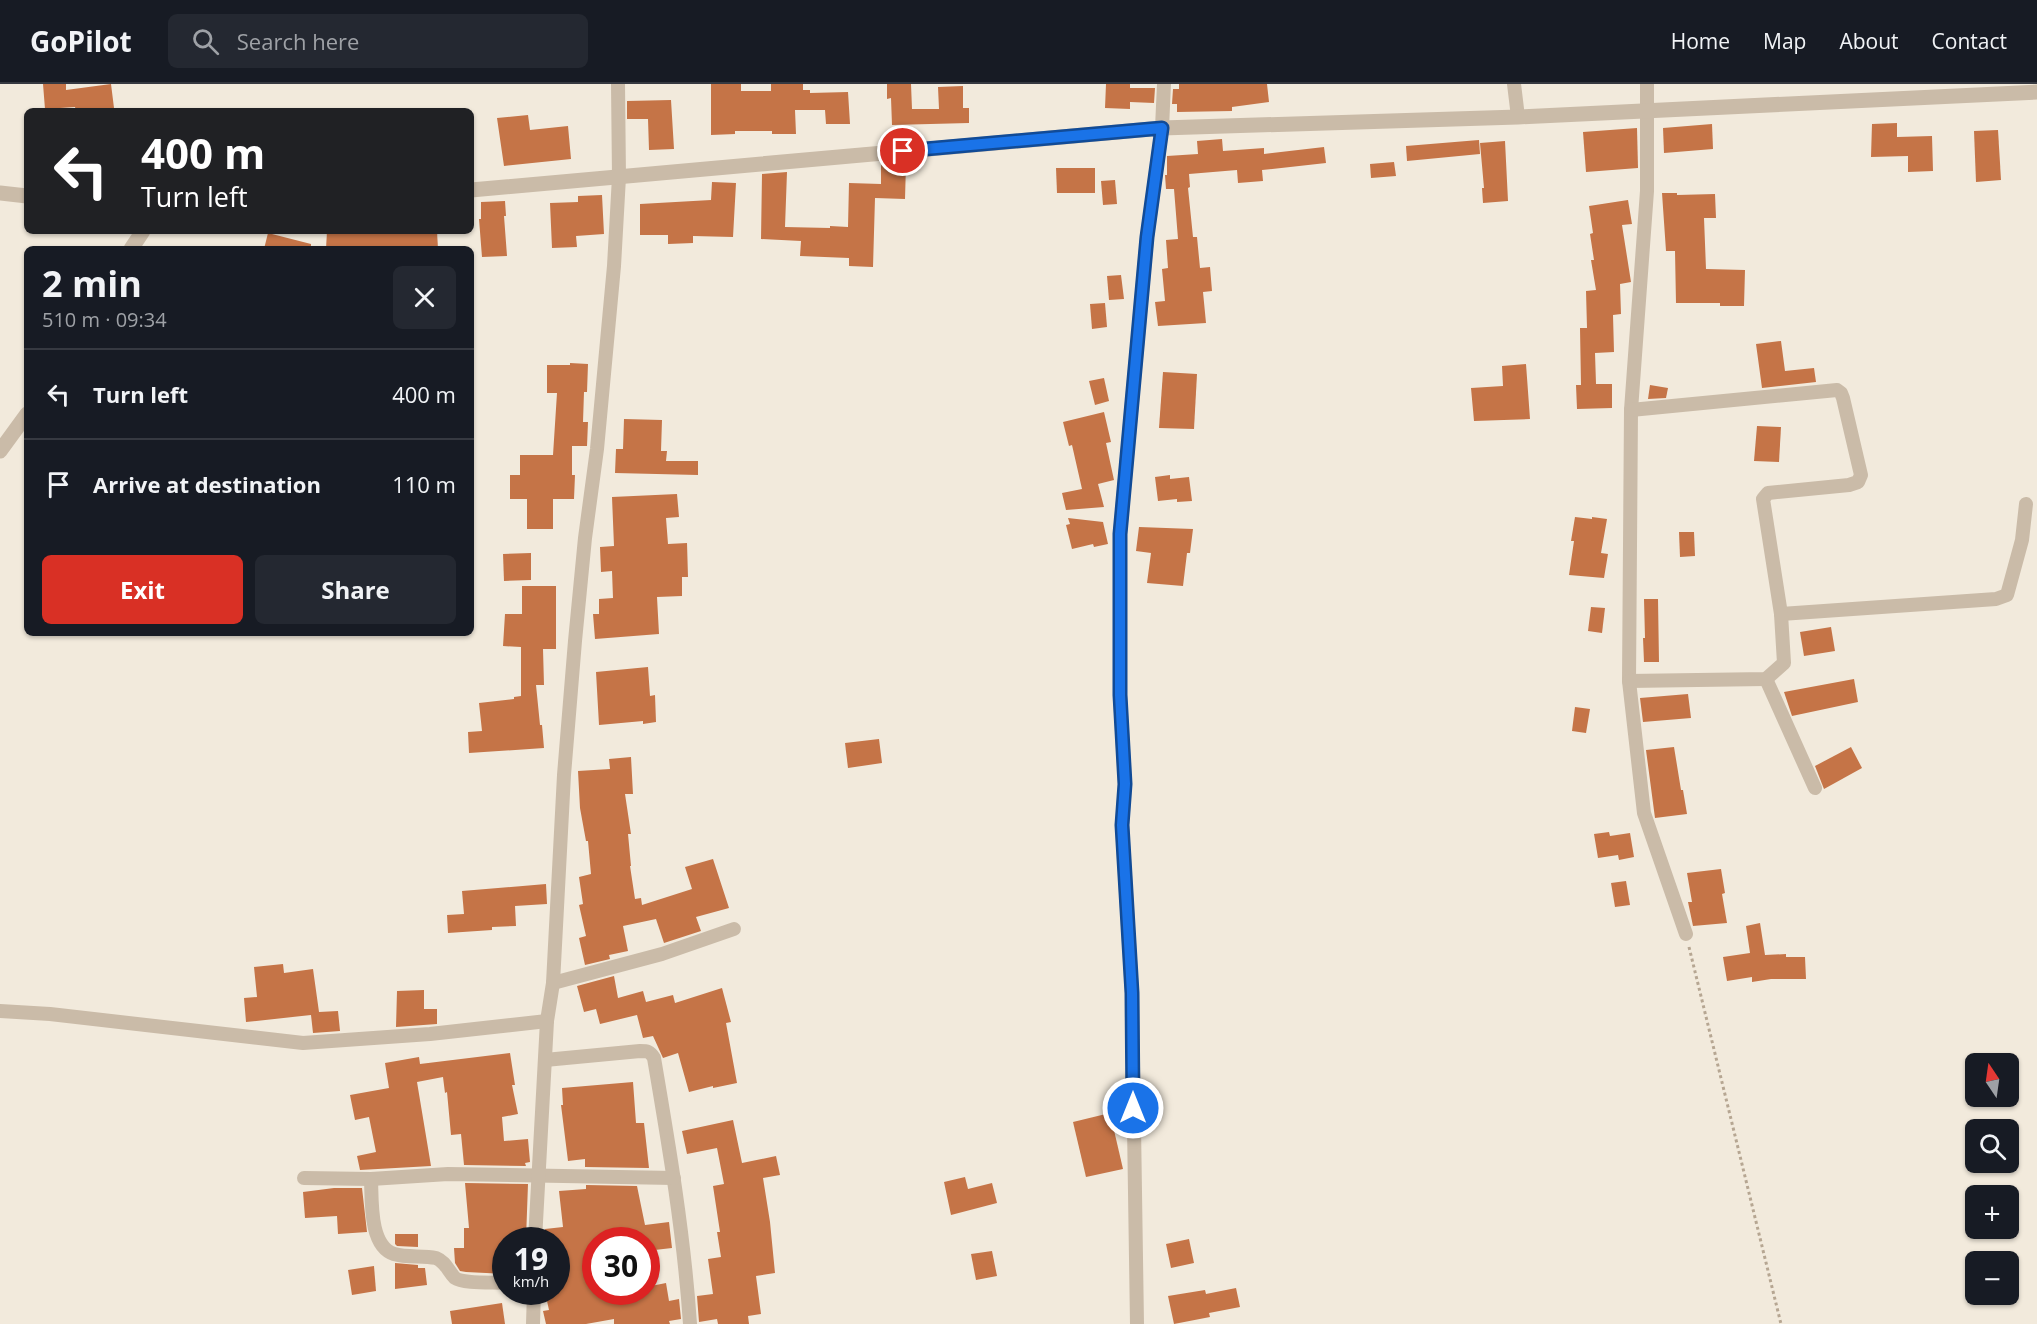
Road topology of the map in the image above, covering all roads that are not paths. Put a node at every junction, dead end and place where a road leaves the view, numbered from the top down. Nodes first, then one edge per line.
1 (618, 84) edge
2 (1164, 84) edge
3 (1514, 84) edge
4 (1647, 84) edge
5 (2037, 92) edge
6 (1646, 111) junction
7 (1518, 117) junction
8 (1162, 128) junction
9 (619, 177) junction
10 (474, 190) edge
11 (0, 193) edge
12 (24, 196) edge
13 (1631, 410) junction
14 (24, 418) edge
15 (0, 451) edge
16 (2026, 504) dead end
17 (1781, 614) junction
18 (1766, 679) junction
19 (1629, 681) junction
20 (1815, 788) dead end
21 (734, 929) dead end
22 (1686, 934) road end
23 (553, 983) junction
24 (0, 1011) edge
25 (547, 1022) junction
26 (545, 1060) junction
27 (538, 1175) junction
28 (304, 1178) dead end
29 (674, 1178) junction
30 (371, 1179) junction
31 (536, 1227) edge
32 (492, 1282) edge
33 (534, 1305) edge
34 (533, 1324) edge
35 (690, 1324) edge
36 (1137, 1324) edge

1 - 9 street
2 - 8 street
3 - 7 street
4 - 6 street
5 - 6 street
6 - 7 street
6 - 13 street
7 - 8 street
8 - 9 street
8 - 36 street
9 - 10 street
9 - 23 street
11 - 12 street
13 - 17 street
13 - 19 street
14 - 15 street
16 - 17 street
17 - 18 street
18 - 19 street
18 - 20 street
19 - 22 street
21 - 23 street
23 - 25 street
24 - 25 street
25 - 26 street
26 - 27 street
26 - 29 street
27 - 29 street
27 - 30 street
27 - 31 street
28 - 30 street
29 - 35 street
30 - 32 street
33 - 34 street

